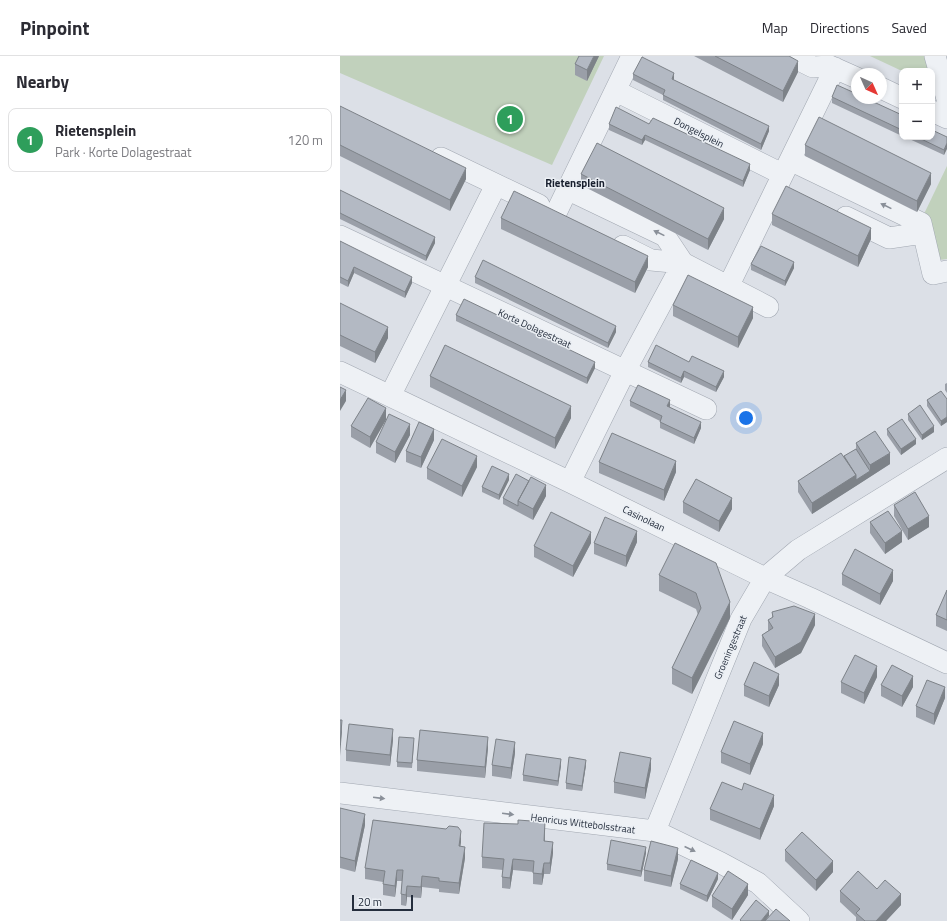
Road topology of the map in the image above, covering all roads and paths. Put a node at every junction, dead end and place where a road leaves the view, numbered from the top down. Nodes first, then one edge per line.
1 (632, 56) edge
2 (791, 56) edge
3 (935, 56) edge
4 (830, 63) edge
5 (851, 75) edge
6 (616, 90) junction
7 (887, 91) edge
8 (899, 97) edge
9 (947, 99) edge
10 (935, 112) edge
11 (947, 118) edge
12 (422, 148) edge
13 (783, 173) junction
14 (496, 184) junction
15 (569, 190) junction
16 (799, 194) edge
17 (826, 208) edge
18 (556, 213) junction
19 (576, 223) edge
20 (922, 233) junction
21 (340, 236) edge
22 (603, 236) edge
23 (683, 263) junction
24 (947, 270) edge
25 (446, 286) junction
26 (728, 287) junction
27 (768, 307) dead end
28 (625, 371) junction
29 (340, 372) edge
30 (390, 396) junction
31 (706, 409) dead end
32 (947, 458) edge
33 (570, 482) junction
34 (765, 578) junction
35 (947, 663) edge
36 (340, 793) edge
37 (655, 831) junction
38 (799, 921) edge

1 - 6 street
2 - 4 street
3 - 9 street
4 - 5 street
4 - 13 street
6 - 13 street, Dongelsplein
6 - 15 street
7 - 8 street
10 - 11 street
12 - 14 street
13 - 16 street, Dongelsplein
20 -> 13 street, Dongelsplein
13 - 26 street
14 - 18 street
14 - 25 street
15 - 18 street
23 -> 15 street
17 - 20 street
18 - 19 street
20 - 24 street, Dongelsplein
21 - 25 street, Korte Dolagestraat
22 - 23 street
23 - 26 street
23 - 28 street
25 - 28 street, Korte Dolagestraat
25 - 30 street
26 - 27 street
28 - 31 street, Korte Dolagestraat
28 - 33 street
29 - 30 street, Casinolaan
30 - 33 street, Casinolaan
32 - 34 street, Groeningestraat
33 - 34 street, Casinolaan
34 - 35 street, Casinolaan
34 - 37 street, Groeningestraat
36 -> 37 street, Henricus Wittebolsstraat
37 -> 38 street, Henricus Wittebolsstraat

